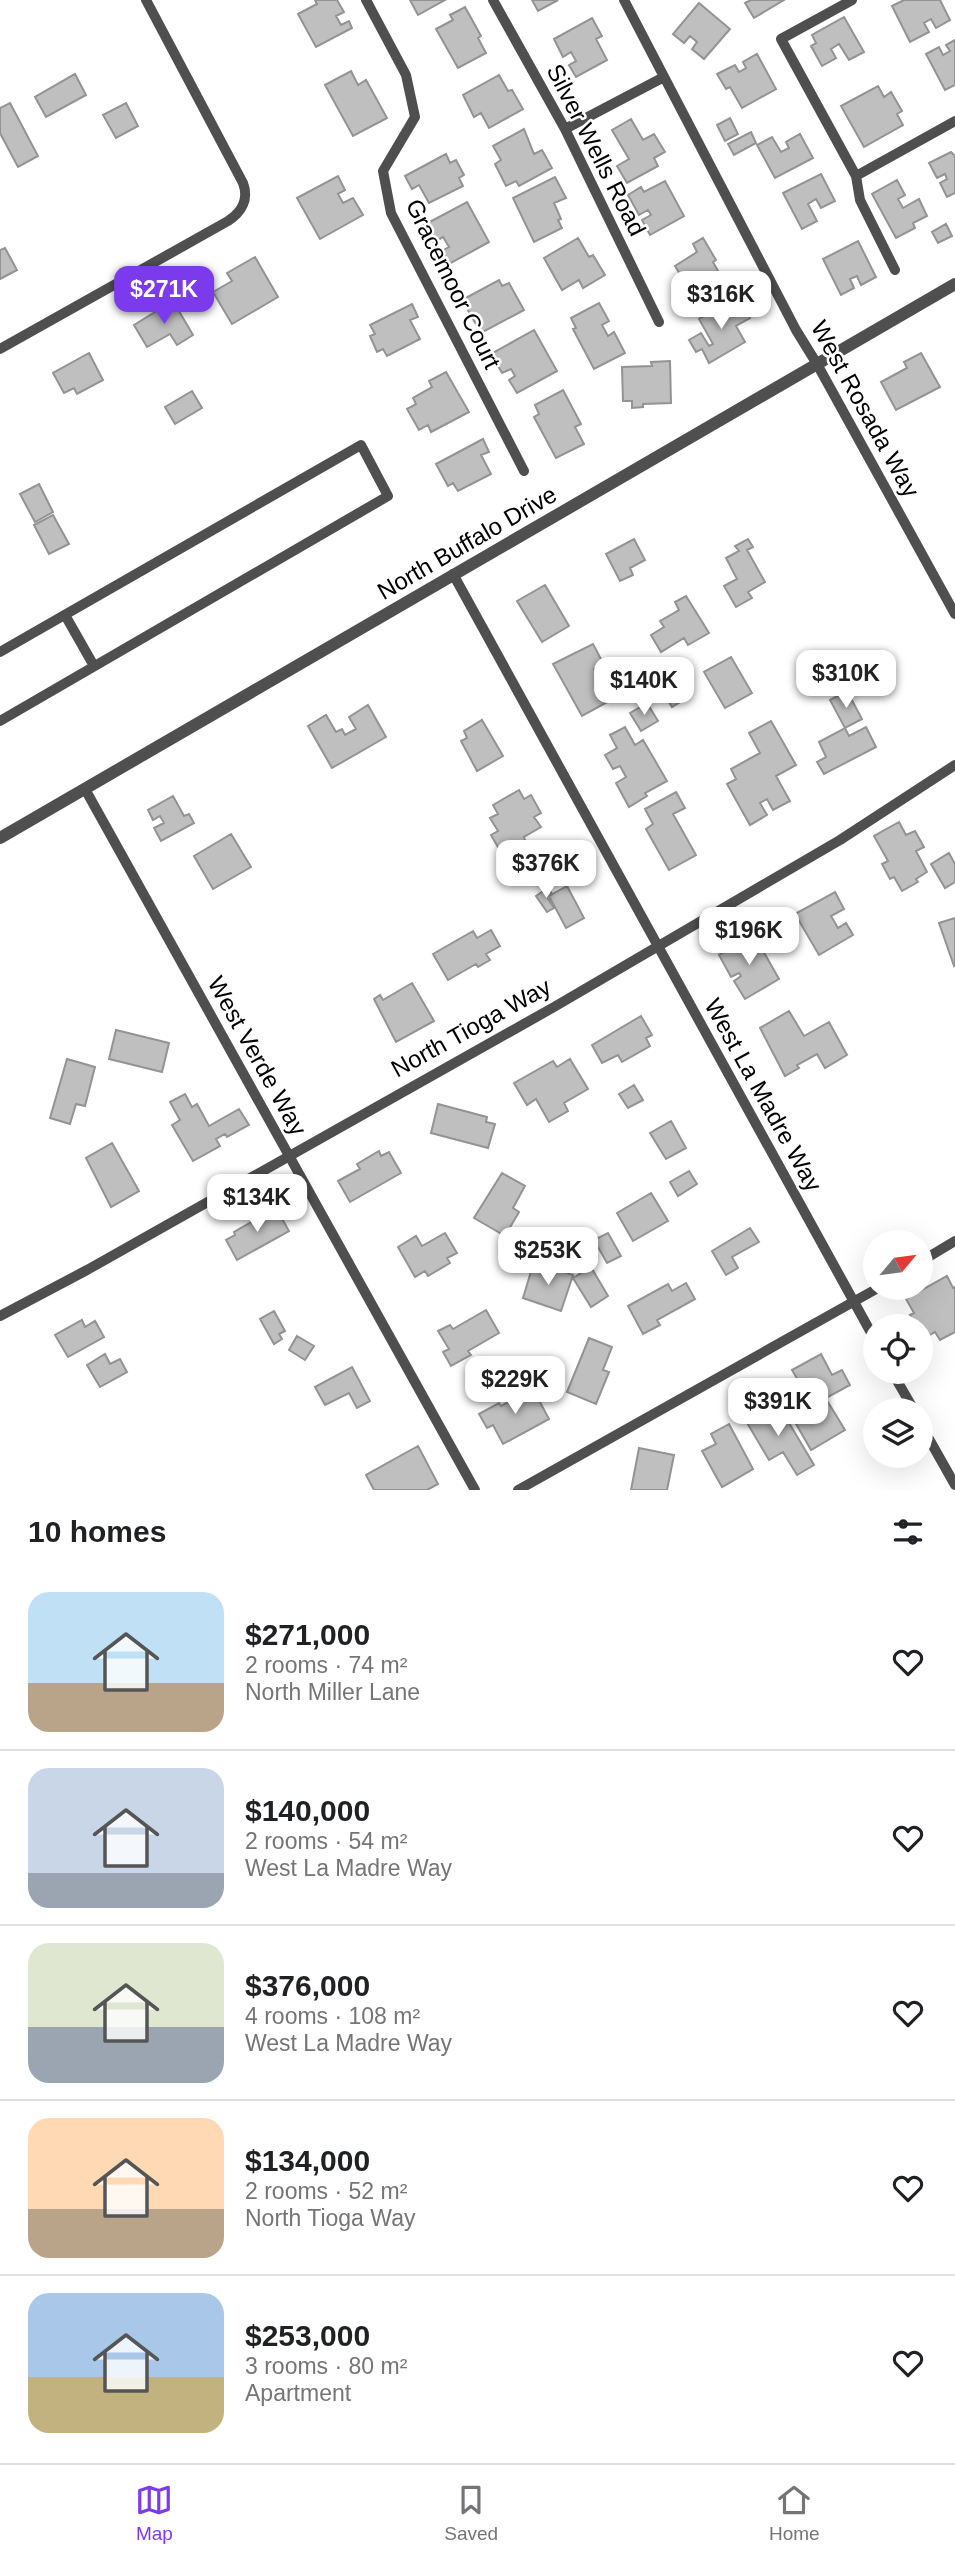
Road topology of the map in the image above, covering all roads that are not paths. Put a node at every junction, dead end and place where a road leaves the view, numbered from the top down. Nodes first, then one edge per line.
1 (146, 0) edge
2 (366, 0) edge
3 (493, 0) edge
4 (624, 0) edge
5 (852, 0) edge
6 (664, 77) junction
7 (955, 121) edge
8 (565, 129) junction
9 (856, 176) junction
10 (895, 270) dead end
11 (955, 284) edge
12 (659, 322) dead end
13 (0, 349) edge
14 (817, 364) junction
15 (524, 471) dead end
16 (453, 574) junction
17 (955, 614) edge
18 (65, 615) junction
19 (0, 652) edge
20 (94, 666) junction
21 (0, 721) edge
22 (955, 765) edge
23 (85, 789) junction
24 (0, 838) edge
25 (657, 947) junction
26 (288, 1158) junction
27 (955, 1241) edge
28 (933, 1254) edge
29 (863, 1297) edge
30 (854, 1303) junction
31 (0, 1316) edge
32 (863, 1319) edge
33 (933, 1446) edge
34 (955, 1485) edge
35 (475, 1490) edge
36 (518, 1490) edge

1 - 13 street
2 - 15 street, Gracemoor Court
3 - 8 street, Silver Wells Road
4 - 6 street, West Rosada Way
5 - 9 street
6 - 8 street
6 - 14 street, West Rosada Way
7 - 9 street
8 - 12 street, Silver Wells Road
9 - 10 street
11 - 14 street, North Buffalo Drive
14 - 16 street, North Buffalo Drive
14 - 17 street, West Rosada Way
16 - 23 street, North Buffalo Drive
16 - 25 street, West La Madre Way
18 - 19 street
18 - 20 street
18 - 20 street
20 - 21 street
22 - 25 street, North Tioga Way
23 - 24 street, North Buffalo Drive
23 - 26 street, West Verde Way
25 - 26 street, North Tioga Way
25 - 30 street, West La Madre Way
26 - 31 street, North Tioga Way
26 - 35 street, West Verde Way
27 - 28 street
29 - 30 street
30 - 32 street, West La Madre Way
30 - 36 street
33 - 34 street

